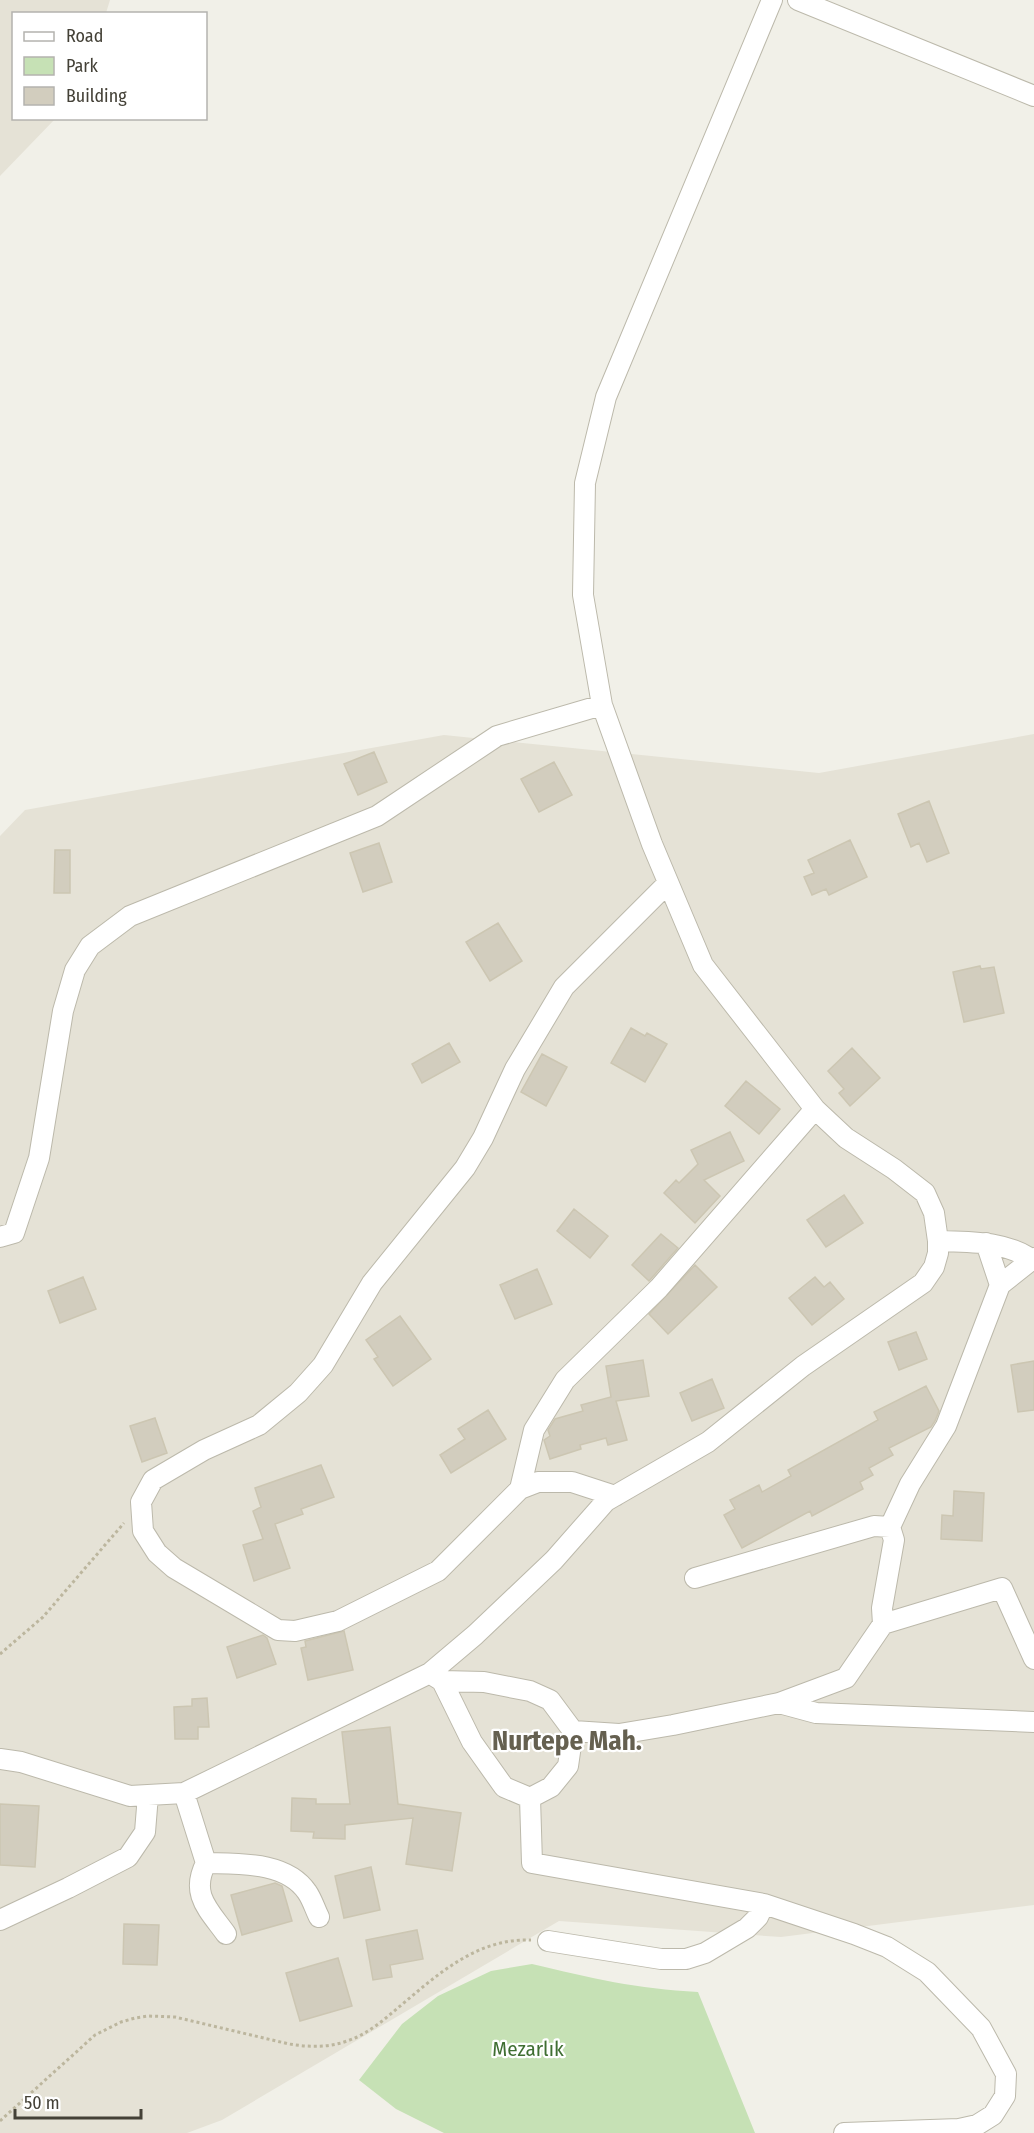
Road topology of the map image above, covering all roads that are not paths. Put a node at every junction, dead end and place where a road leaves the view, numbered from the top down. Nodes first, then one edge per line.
1 (772, 0) edge
2 (798, 0) edge
3 (1034, 96) edge
4 (602, 705) junction
5 (668, 883) junction
6 (816, 1109) junction
7 (0, 1237) edge
8 (938, 1241) junction
9 (986, 1244) junction
10 (1033, 1259) edge
11 (1000, 1285) junction
12 (520, 1490) junction
13 (615, 1496) junction
14 (890, 1527) junction
15 (695, 1578) dead end
16 (883, 1624) junction
17 (1034, 1659) edge
18 (436, 1677) junction
19 (780, 1703) junction
20 (1034, 1722) edge
21 (573, 1731) junction
22 (0, 1759) edge
23 (184, 1793) junction
24 (148, 1795) junction
25 (530, 1798) junction
26 (206, 1863) junction
27 (764, 1904) junction
28 (319, 1917) dead end
29 (0, 1920) edge
30 (226, 1934) dead end
31 (548, 1941) road end
32 (844, 2133) edge

1 - 4 street
2 - 3 street
4 - 5 street
4 - 7 street
5 - 6 street
5 - 12 street
6 - 8 street
6 - 12 street
8 - 9 street
8 - 13 street
9 - 10 street
9 - 11 street
10 - 11 street
11 - 14 street
12 - 13 street
13 - 18 street
14 - 15 street
14 - 16 street
16 - 17 street
16 - 19 street
18 - 21 street
18 - 23 street
18 - 25 street
19 - 20 street
19 - 21 street
21 - 25 street
22 - 24 street
23 - 24 street
23 - 26 street
24 - 29 street
25 - 27 street
26 - 28 street
26 - 30 street
27 - 31 street
27 - 32 street

